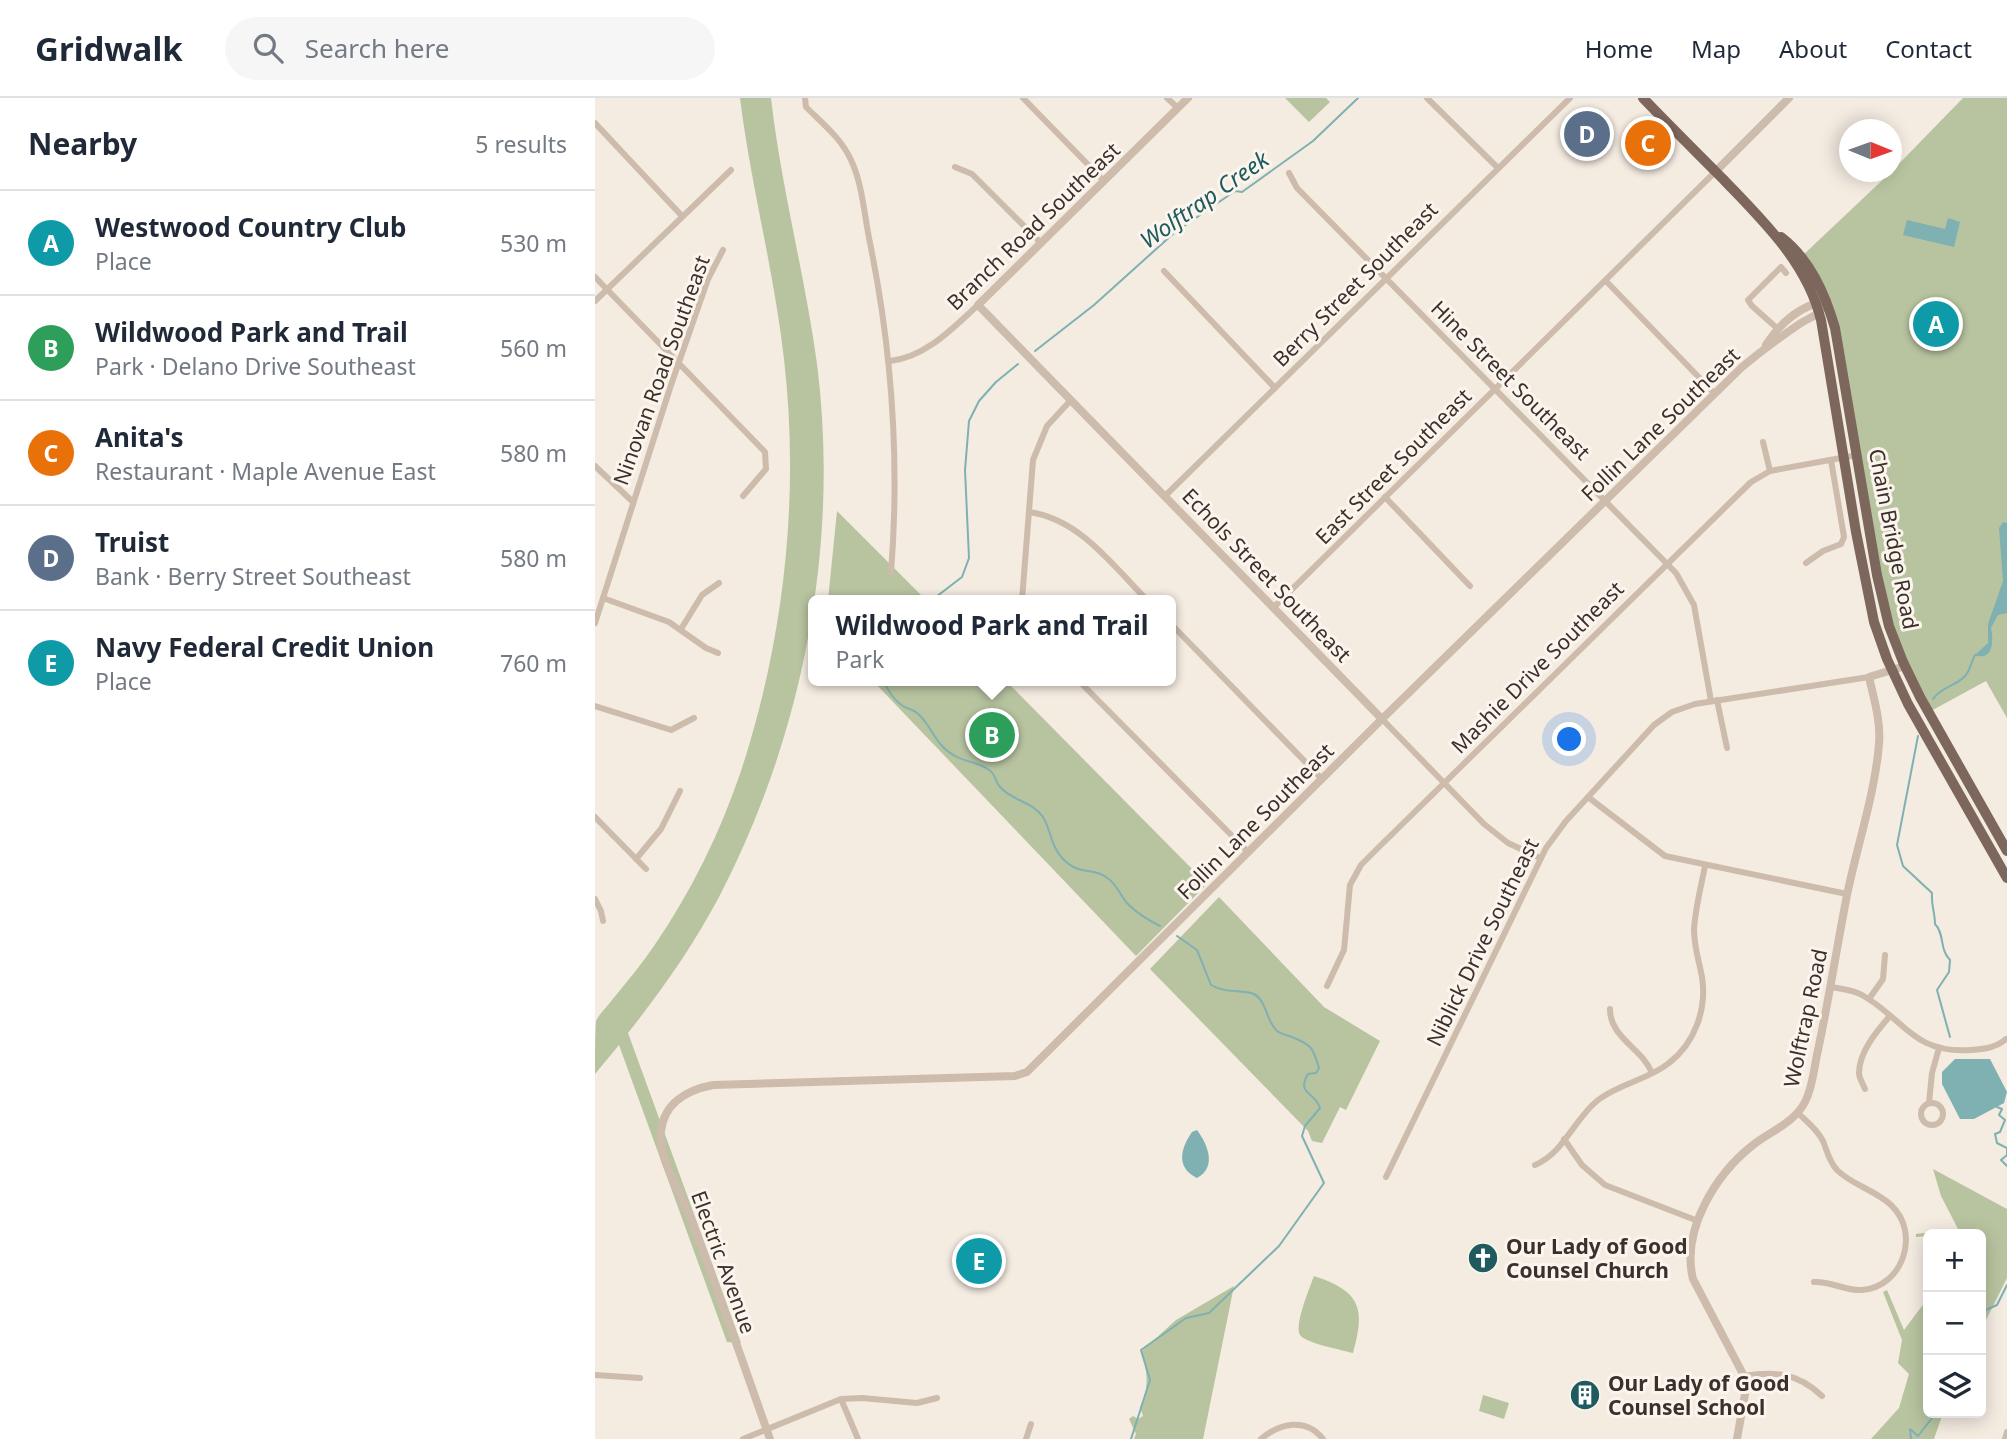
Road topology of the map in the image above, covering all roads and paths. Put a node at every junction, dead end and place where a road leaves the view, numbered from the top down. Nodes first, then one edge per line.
1 (1023, 98) edge
2 (1167, 98) edge
3 (1188, 98) edge
4 (1427, 98) edge
5 (1570, 98) edge
6 (1643, 98) edge
7 (1789, 98) edge
8 (805, 100) edge
9 (1178, 108) junction
10 (595, 123) edge
11 (955, 167) dead end
12 (1498, 168) junction
13 (731, 170) dead end
14 (1715, 172) junction
15 (1289, 173) dead end
16 (1104, 181) junction
17 (682, 216) junction
18 (1041, 243) junction
19 (723, 250) dead end
20 (1164, 271) dead end
21 (1786, 272) dead end
22 (595, 277) edge
23 (1386, 278) junction
24 (1607, 281) junction
25 (607, 289) junction
26 (595, 301) edge
27 (978, 305) junction
28 (1821, 305) junction
29 (1777, 329) junction
30 (1764, 348) junction
31 (890, 361) junction
32 (680, 363) junction
33 (1275, 387) junction
34 (1495, 390) junction
35 (1715, 394) junction
36 (1071, 400) junction
37 (1763, 442) dead end
38 (1857, 456) junction
39 (1844, 458) junction
40 (1831, 460) junction
41 (595, 466) edge
42 (1770, 471) junction
43 (743, 496) dead end
44 (1165, 496) junction
45 (1385, 497) junction
46 (1606, 501) junction
47 (633, 502) junction
48 (1029, 512) junction
49 (1806, 563) dead end
50 (1666, 564) junction
51 (891, 573) dead end
52 (719, 583) dead end
53 (1470, 586) dead end
54 (1022, 595) edge
55 (1142, 595) edge
56 (603, 598) junction
57 (1274, 607) junction
58 (595, 623) edge
59 (681, 629) junction
60 (1176, 629) edge
61 (718, 653) dead end
62 (1905, 666) junction
63 (1893, 672) junction
64 (1868, 677) junction
65 (1084, 686) edge
66 (1714, 701) junction
67 (595, 706) edge
68 (694, 718) dead end
69 (1383, 719) junction
70 (1727, 748) dead end
71 (1322, 779) junction
72 (1445, 782) junction
73 (680, 791) dead end
74 (1588, 797) junction
75 (595, 817) edge
76 (2007, 851) edge
77 (1248, 852) junction
78 (1540, 858) junction
79 (636, 859) junction
80 (1705, 866) junction
81 (646, 869) dead end
82 (2007, 878) edge
83 (1847, 894) junction
84 (595, 900) edge
85 (603, 921) dead end
86 (1885, 956) dead end
87 (1327, 985) dead end
88 (1831, 987) junction
89 (1869, 999) junction
90 (1609, 1009) dead end
91 (1889, 1017) junction
92 (2006, 1039) edge
93 (1939, 1048) junction
94 (1652, 1073) junction
95 (1865, 1089) dead end
96 (677, 1100) joint
97 (1929, 1103) dead end
98 (1798, 1113) junction
99 (1564, 1139) junction
100 (1535, 1164) dead end
101 (1386, 1177) dead end
102 (1698, 1221) junction
103 (1814, 1282) dead end
104 (595, 1375) edge
105 (1744, 1377) junction
106 (640, 1378) dead end
107 (1822, 1396) dead end
108 (937, 1398) dead end
109 (841, 1399) junction
110 (1031, 1424) dead end
111 (2007, 1432) edge
112 (769, 1435) edge
113 (743, 1439) edge
114 (858, 1439) edge
115 (1026, 1439) edge
116 (1261, 1439) edge
117 (1323, 1439) edge
118 (1737, 1439) edge
119 (2005, 1439) edge

1 - 16 street
2 - 9 street
3 - 9 street, Branch Road Southeast
4 - 12 street
5 - 12 street, Berry Street Southeast
6 - 14 main road
7 - 14 street
8 - 31 street
9 - 16 street, Branch Road Southeast
10 - 17 street
11 - 18 street
12 - 23 street, Berry Street Southeast
13 - 17 street
14 - 24 street, East Street Southeast
14 - 28 main road
15 - 23 street, Hine Street Southeast
16 - 18 street, Branch Road Southeast
17 - 25 street
18 - 27 street, Branch Road Southeast
19 - 32 street, Ninovan Road Southeast
20 - 33 street
21 - 29 street
22 - 25 street
23 - 33 street, Berry Street Southeast
23 - 34 street, Hine Street Southeast
24 - 34 street, East Street Southeast
24 - 35 street
25 - 26 street
25 - 32 street
27 - 31 street, Branch Road Southeast
27 - 36 street, Echols Street Southeast
28 - 29 street, Follin Lane Southeast
28 - 30 street, Follin Lane Southeast
28 - 38 main road, Chain Bridge Road
28 - 39 main road
29 - 30 street, Follin Lane Southeast
30 - 35 street, Follin Lane Southeast
31 - 51 street
32 - 43 street
32 - 47 street, Ninovan Road Southeast
33 - 44 street, Berry Street Southeast
34 - 45 street, East Street Southeast
34 - 46 street, Hine Street Southeast
35 - 46 street, Follin Lane Southeast
36 - 44 street, Echols Street Southeast
36 - 48 street
37 - 42 street
38 - 39 street, Mashie Drive Southeast
38 - 62 main road, Chain Bridge Road
39 - 40 street, Mashie Drive Southeast
39 - 63 main road
40 - 42 street, Mashie Drive Southeast
40 - 49 street
41 - 47 street
42 - 50 street, Mashie Drive Southeast
44 - 57 street, Echols Street Southeast
45 - 53 street
45 - 57 street, East Street Southeast
46 - 50 street, Hine Street Southeast
46 - 69 street, Follin Lane Southeast
47 - 56 street, Ninovan Road Southeast
48 - 54 street
48 - 55 street
50 - 66 street, Hine Street Southeast
50 - 72 street, Mashie Drive Southeast
52 - 59 street
56 - 58 street, Ninovan Road Southeast
56 - 59 street
57 - 69 street, Echols Street Southeast
59 - 61 street
60 - 71 street
62 - 63 street, Niblick Drive Southeast
62 - 76 main road, Chain Bridge Road
63 - 64 street, Niblick Drive Southeast
63 - 82 main road
64 - 66 street, Niblick Drive Southeast
64 - 83 street, Wolftrap Road
65 - 77 street
66 - 70 street, Hine Street Southeast
66 - 74 street, Niblick Drive Southeast
67 - 68 street
69 - 71 street, Follin Lane Southeast
69 - 72 street, Echols Street Southeast
71 - 77 street, Follin Lane Southeast
72 - 78 street, Echols Street Southeast
72 - 87 street, Mashie Drive Southeast
73 - 79 street
74 - 78 street, Niblick Drive Southeast
74 - 80 street
75 - 79 street
77 - 96 street, Follin Lane Southeast
78 - 101 street, Niblick Drive Southeast
79 - 81 street
80 - 83 street
80 - 94 street
83 - 88 street, Wolftrap Road
84 - 85 street
86 - 89 street
88 - 89 street
88 - 98 street, Wolftrap Road
89 - 91 street
90 - 94 street
91 - 93 street
91 - 95 street
92 - 93 street
93 - 97 street
94 - 99 street
96 - 112 street, Electric Avenue
98 - 102 street, Wolftrap Road
98 - 103 street
99 - 100 street
99 - 102 street
102 - 105 street, Wolftrap Road
104 - 106 street
105 - 107 street
105 - 118 street
108 - 109 street
109 - 112 street
109 - 114 street
110 - 115 street
111 - 119 street
112 - 113 street
116 - 117 street

